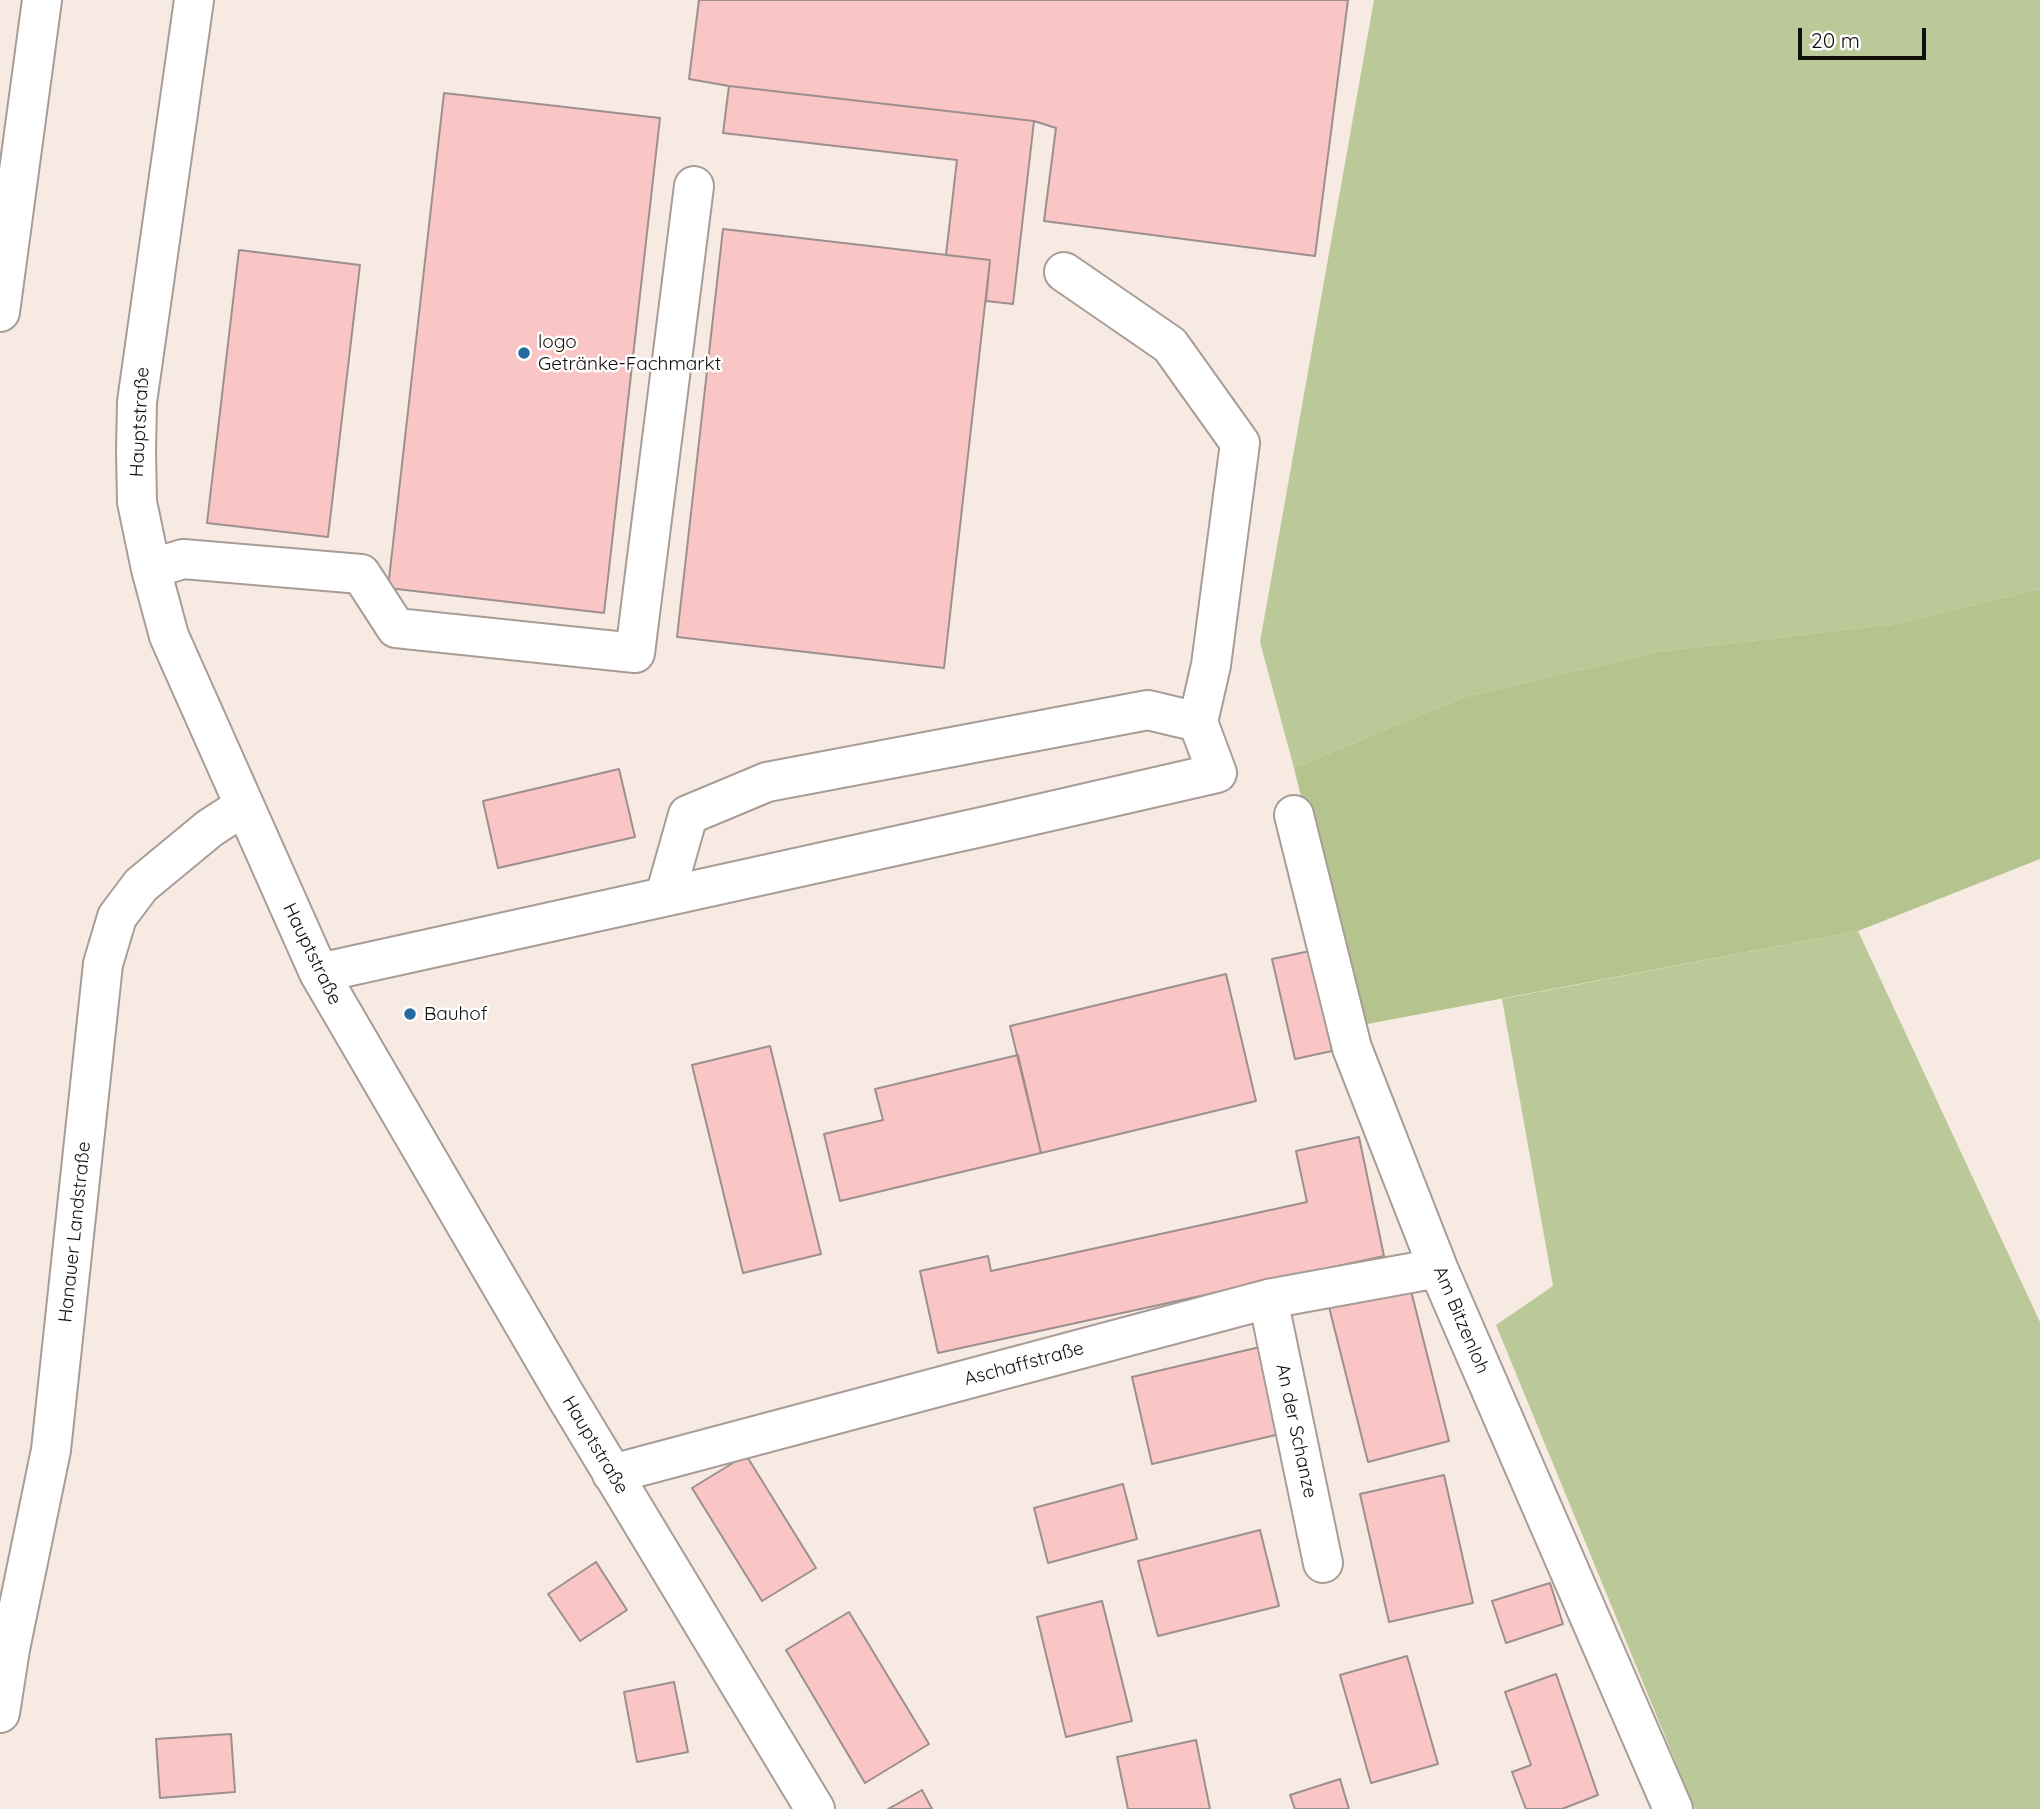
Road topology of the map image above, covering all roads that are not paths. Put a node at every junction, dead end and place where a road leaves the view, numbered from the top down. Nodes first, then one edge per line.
1 (42, 0) edge
2 (194, 0) edge
3 (694, 186) dead end
4 (1064, 272) dead end
5 (0, 312) edge
6 (151, 569) junction
7 (1198, 722) junction
8 (244, 806) junction
9 (1294, 815) dead end
10 (665, 896) junction
11 (318, 972) junction
12 (1438, 1268) junction
13 (1268, 1299) junction
14 (612, 1474) junction
15 (1323, 1563) dead end
16 (0, 1713) edge
17 (816, 1809) edge
18 (1673, 1809) edge

1 - 5 main road
2 - 6 main road, Hauptstraße
3 - 6 main road
4 - 7 main road
6 - 8 main road, Hauptstraße
7 - 10 main road
7 - 10 main road
8 - 11 main road, Hauptstraße
8 - 16 main road, Hanauer Landstraße
9 - 12 main road, Am Bitzenloh
10 - 11 main road
11 - 14 main road, Hauptstraße
12 - 13 main road, Aschaffstraße
12 - 18 main road, Am Bitzenloh
13 - 14 main road, Aschaffstraße
13 - 15 main road, An der Schanze
14 - 17 main road, Hauptstraße

